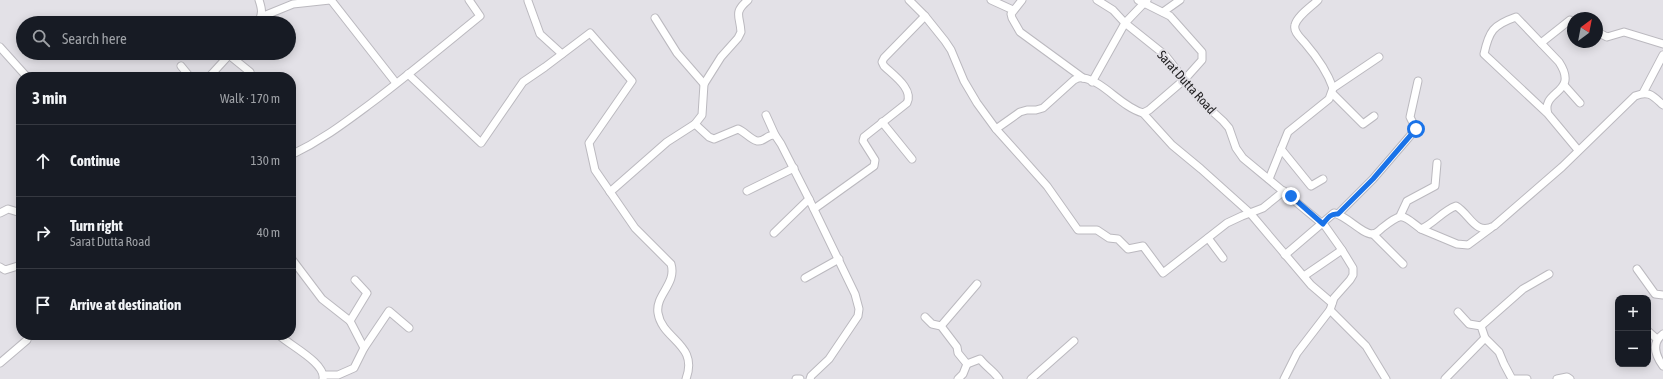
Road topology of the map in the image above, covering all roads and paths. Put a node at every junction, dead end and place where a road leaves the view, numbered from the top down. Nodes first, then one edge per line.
1 (259, 0) edge
2 (331, 0) edge
3 (468, 0) edge
4 (748, 0) edge
5 (909, 0) edge
6 (990, 0) edge
7 (1022, 0) edge
8 (1097, 0) edge
9 (1180, 0) edge
10 (1318, 0) edge
11 (528, 1) edge
12 (1144, 1) edge
13 (1013, 10) junction
14 (1163, 12) junction
15 (261, 16) edge
16 (268, 16) edge
17 (925, 16) junction
18 (656, 18) dead end
19 (1567, 22) edge
20 (1125, 24) junction
21 (1603, 35) edge
22 (1541, 43) junction
23 (1663, 44) edge
24 (0, 48) edge
25 (562, 54) junction
26 (1663, 55) edge
27 (1378, 57) dead end
28 (225, 60) edge
29 (237, 60) edge
30 (181, 66) dead end
31 (22, 72) edge
32 (186, 72) edge
33 (214, 72) edge
34 (250, 72) dead end
35 (408, 74) junction
36 (1083, 78) junction
37 (1185, 79) junction
38 (1418, 81) dead end
39 (1092, 82) junction
40 (396, 83) junction
41 (704, 84) junction
42 (1564, 85) junction
43 (1333, 90) junction
44 (1643, 93) junction
45 (1580, 102) dead end
46 (1663, 105) edge
47 (1143, 113) junction
48 (1548, 114) junction
49 (766, 115) dead end
50 (1374, 116) dead end
51 (882, 122) junction
52 (696, 124) junction
53 (996, 129) junction
54 (775, 135) junction
55 (1280, 149) junction
56 (1578, 150) junction
57 (296, 153) edge
58 (912, 159) dead end
59 (1437, 162) dead end
60 (794, 168) junction
61 (1269, 179) junction
62 (1323, 179) dead end
63 (747, 191) dead end
64 (1284, 191) junction
65 (610, 192) junction
66 (809, 199) junction
67 (814, 209) junction
68 (16, 211) edge
69 (0, 213) edge
70 (1250, 213) junction
71 (1338, 214) junction
72 (1400, 216) junction
73 (1323, 224) junction
74 (1494, 226) junction
75 (1421, 229) junction
76 (774, 233) dead end
77 (1373, 234) junction
78 (1208, 238) junction
79 (1342, 250) junction
80 (1285, 255) junction
81 (1223, 258) dead end
82 (839, 259) junction
83 (1403, 264) dead end
84 (296, 265) edge
85 (0, 267) edge
86 (16, 267) edge
87 (1637, 269) dead end
88 (1549, 274) dead end
89 (1304, 276) junction
90 (805, 278) dead end
91 (355, 280) dead end
92 (977, 284) dead end
93 (1663, 295) edge
94 (1331, 307) junction
95 (1458, 312) dead end
96 (926, 317) dead end
97 (350, 321) junction
98 (941, 326) junction
99 (1481, 326) junction
100 (409, 328) dead end
101 (1651, 332) edge
102 (1660, 337) edge
103 (1485, 338) junction
104 (27, 340) dead end
105 (286, 340) edge
106 (1074, 341) dead end
107 (364, 348) junction
108 (0, 363) edge
109 (967, 364) junction
110 (1663, 366) edge
111 (324, 377) edge
112 (686, 379) edge
113 (796, 379) edge
114 (800, 379) edge
115 (810, 379) edge
116 (958, 379) edge
117 (999, 379) edge
118 (1031, 379) edge
119 (1284, 379) edge
120 (1386, 379) edge
121 (1445, 379) edge
122 (1527, 379) edge
123 (1557, 379) edge
124 (1570, 379) edge

1 - 15 street
2 - 16 street
2 - 40 street
3 - 35 street
4 - 41 street
5 - 17 street
6 - 13 street
7 - 13 street
8 - 20 street, Sarat Dutta Road
9 - 14 street
10 - 43 street
11 - 25 street
12 - 14 street
12 - 20 street
13 - 36 street
14 - 37 street
17 - 51 street
17 - 53 street
18 - 41 street
19 - 22 street
20 - 37 street, Sarat Dutta Road
20 - 39 street
21 - 23 street
22 - 42 street
22 - 48 street
24 - 31 street
25 - 35 street
25 - 65 street
26 - 44 street
27 - 43 street
28 - 33 street
29 - 34 street
30 - 32 street
35 - 40 street
36 - 39 street
36 - 53 street
37 - 47 street
37 - 61 street, Sarat Dutta Road
38 - 71 street
39 - 47 street
40 - 57 street
41 - 52 street
42 - 45 street
42 - 48 street
43 - 50 street
43 - 55 street
44 - 46 street
44 - 56 street
47 - 70 street
48 - 56 street
49 - 54 street
51 - 58 street
51 - 67 street
52 - 54 street
52 - 65 street
53 - 78 street
54 - 60 street
55 - 61 street
55 - 62 street
56 - 74 street
59 - 72 street
60 - 63 street
60 - 66 street
61 - 64 street, Sarat Dutta Road
64 - 70 street
64 - 73 street, Sarat Dutta Road
65 - 112 street
66 - 67 street
66 - 76 street
67 - 82 street
68 - 69 street
70 - 78 street
70 - 80 street
71 - 73 street
71 - 77 street
72 - 75 street
72 - 77 street
73 - 79 street, Sarat Dutta Road
73 - 80 street
74 - 75 street
74 - 75 street
77 - 83 street
78 - 81 street
79 - 89 street
79 - 94 street, Sarat Dutta Road
80 - 89 street
82 - 90 street
82 - 115 street
84 - 97 street
85 - 86 street
87 - 93 street
88 - 99 street
89 - 94 street
91 - 97 street
92 - 98 street
94 - 119 street, Sarat Dutta Road
94 - 120 street
95 - 99 street
96 - 98 street
97 - 107 street
98 - 109 street
99 - 103 street
100 - 107 street
101 - 102 street
102 - 110 street
103 - 121 street
103 - 122 street
104 - 108 street
105 - 111 street
106 - 118 street
107 - 111 street
109 - 116 street
109 - 117 street
113 - 114 street
123 - 124 street

